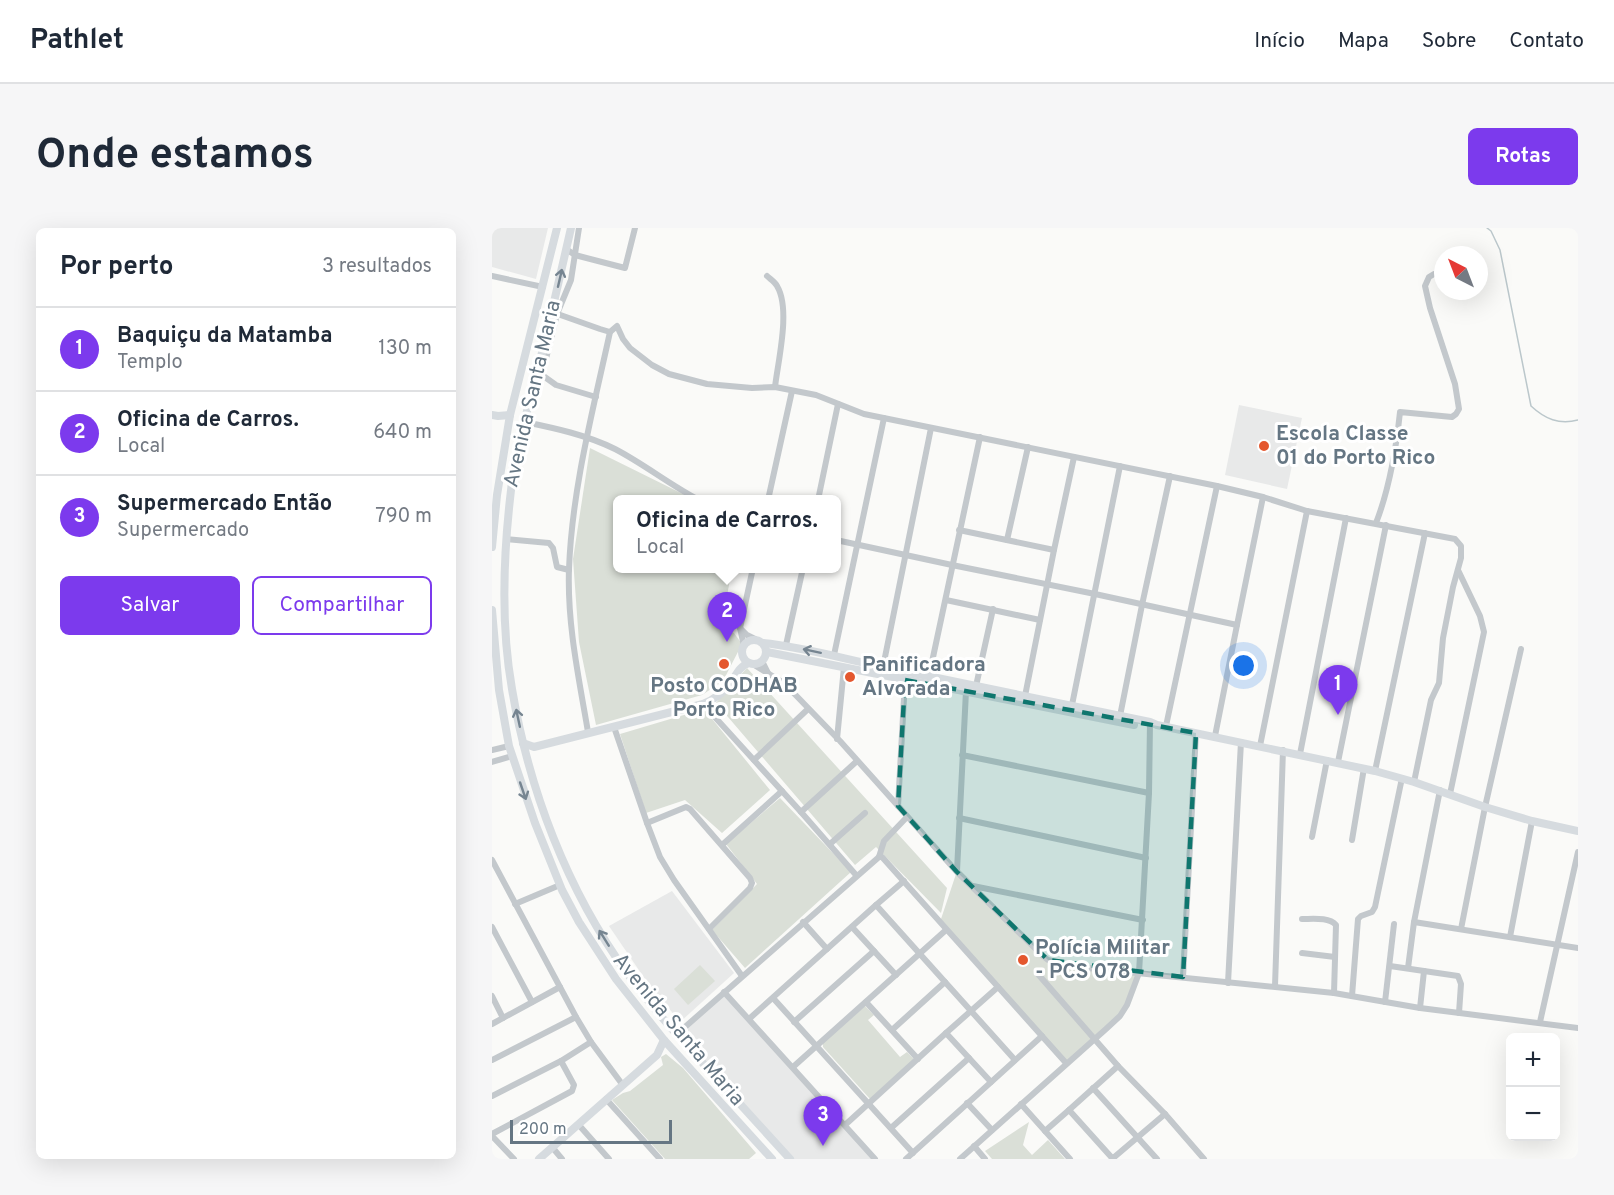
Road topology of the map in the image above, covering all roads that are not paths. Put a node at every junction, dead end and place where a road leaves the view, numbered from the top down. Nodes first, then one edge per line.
1 (557, 228) edge
2 (571, 228) edge
3 (579, 228) edge
4 (635, 228) edge
5 (566, 249) junction
6 (575, 255) junction
7 (1434, 274) edge
8 (492, 276) edge
9 (766, 276) dead end
10 (543, 287) junction
11 (555, 313) junction
12 (610, 332) junction
13 (775, 387) junction
14 (792, 391) junction
15 (596, 397) junction
16 (838, 404) junction
17 (510, 415) junction
18 (495, 416) edge
19 (884, 418) junction
20 (525, 422) junction
21 (508, 425) junction
22 (931, 428) junction
23 (980, 437) junction
24 (586, 438) junction
25 (1028, 447) junction
26 (1074, 457) junction
27 (1120, 466) junction
28 (1170, 476) junction
29 (1217, 486) junction
30 (497, 495) junction
31 (691, 495) edge
32 (769, 495) edge
33 (819, 495) edge
34 (510, 497) junction
35 (1263, 497) junction
36 (1307, 511) junction
37 (1346, 518) junction
38 (1376, 523) junction
39 (1386, 525) junction
40 (959, 530) junction
41 (1425, 533) junction
42 (506, 539) junction
43 (1007, 540) junction
44 (841, 541) edge
45 (856, 545) junction
46 (492, 547) edge
47 (1054, 550) junction
48 (904, 554) junction
49 (952, 566) junction
50 (569, 570) junction
51 (1458, 570) junction
52 (752, 573) edge
53 (802, 573) edge
54 (1048, 584) junction
55 (1095, 594) junction
56 (946, 600) junction
57 (1142, 605) junction
58 (993, 609) junction
59 (492, 610) edge
60 (1189, 615) junction
61 (1040, 620) junction
62 (1237, 625) junction
63 (740, 628) junction
64 (759, 641) junction
65 (494, 645) junction
66 (786, 645) junction
67 (1521, 649) dead end
68 (743, 650) junction
69 (767, 652) junction
70 (834, 655) junction
71 (762, 661) junction
72 (750, 663) junction
73 (844, 667) junction
74 (883, 667) junction
75 (768, 674) junction
76 (510, 676) junction
77 (928, 676) junction
78 (733, 679) junction
79 (905, 680) junction
80 (976, 686) junction
81 (511, 688) junction
82 (499, 690) junction
83 (966, 691) junction
84 (1025, 696) junction
85 (703, 704) junction
86 (1072, 705) junction
87 (808, 709) junction
88 (1120, 716) junction
89 (1155, 725) junction
90 (614, 726) junction
91 (588, 732) junction
92 (1196, 733) junction
93 (1215, 736) junction
94 (837, 739) junction
95 (1241, 742) junction
96 (523, 743) junction
97 (508, 746) junction
98 (1260, 746) junction
99 (534, 747) junction
100 (492, 750) edge
101 (1283, 750) junction
102 (963, 754) junction
103 (1300, 754) junction
104 (512, 756) junction
105 (527, 757) junction
106 (754, 760) junction
107 (1327, 760) junction
108 (857, 761) junction
109 (492, 762) edge
110 (1338, 762) junction
111 (1364, 768) junction
112 (1375, 771) junction
113 (1402, 778) junction
114 (1414, 782) junction
115 (1440, 790) junction
116 (782, 791) junction
117 (1149, 793) junction
118 (1450, 794) junction
119 (897, 806) junction
120 (1485, 807) junction
121 (801, 812) junction
122 (866, 813) dead end
123 (907, 817) junction
124 (959, 818) junction
125 (547, 821) junction
126 (1532, 821) junction
127 (535, 823) junction
128 (647, 823) junction
129 (1578, 831) edge
130 (551, 832) junction
131 (540, 836) junction
132 (1312, 837) dead end
133 (1352, 840) dead end
134 (830, 844) junction
135 (722, 845) junction
136 (1578, 852) edge
137 (879, 857) junction
138 (1146, 858) junction
139 (492, 860) edge
140 (957, 872) junction
141 (495, 874) edge
142 (856, 875) junction
143 (904, 881) junction
144 (560, 885) junction
145 (972, 886) junction
146 (515, 904) junction
147 (876, 905) junction
148 (1302, 919) dead end
149 (1143, 920) junction
150 (803, 922) junction
151 (1414, 922) junction
152 (1394, 924) dead end
153 (492, 927) edge
154 (852, 927) junction
155 (709, 929) junction
156 (1461, 929) junction
157 (946, 930) junction
158 (1510, 938) junction
159 (1557, 945) junction
160 (1578, 948) edge
161 (827, 949) junction
162 (874, 951) junction
163 (1302, 953) dead end
164 (920, 954) junction
165 (1335, 957) junction
166 (1390, 966) junction
167 (1408, 968) junction
168 (1424, 971) junction
169 (1037, 973) dead end
170 (1139, 973) junction
171 (896, 975) junction
172 (742, 976) junction
173 (1183, 977) junction
174 (945, 982) junction
175 (1228, 983) junction
176 (1275, 986) junction
177 (560, 987) junction
178 (998, 987) junction
179 (724, 992) junction
180 (1334, 993) junction
181 (492, 996) edge
182 (1352, 996) junction
183 (773, 998) junction
184 (532, 1002) junction
185 (866, 1002) junction
186 (1385, 1002) junction
187 (1420, 1008) junction
188 (971, 1011) junction
189 (1459, 1013) junction
190 (576, 1017) junction
191 (503, 1018) junction
192 (749, 1019) junction
193 (794, 1022) junction
194 (1540, 1022) junction
195 (492, 1024) edge
196 (1578, 1028) edge
197 (892, 1030) junction
198 (946, 1033) junction
199 (677, 1034) junction
200 (1042, 1036) junction
201 (1094, 1038) junction
202 (664, 1040) junction
203 (591, 1042) junction
204 (817, 1046) junction
205 (674, 1050) junction
206 (657, 1055) junction
207 (969, 1058) junction
208 (918, 1059) junction
209 (492, 1060) edge
210 (1015, 1060) junction
211 (561, 1061) junction
212 (1066, 1063) junction
213 (1118, 1065) junction
214 (793, 1067) junction
215 (991, 1082) junction
216 (622, 1084) junction
217 (1094, 1088) junction
218 (492, 1096) edge
219 (606, 1099) junction
220 (869, 1103) junction
221 (967, 1103) junction
222 (1021, 1104) junction
223 (1069, 1110) junction
224 (1165, 1114) junction
225 (578, 1124) junction
226 (844, 1125) junction
227 (891, 1128) junction
228 (992, 1130) junction
229 (1045, 1131) junction
230 (765, 1132) junction
231 (492, 1135) edge
232 (1137, 1137) junction
233 (755, 1141) junction
234 (778, 1146) junction
235 (974, 1146) junction
236 (552, 1148) junction
237 (913, 1153) junction
238 (770, 1157) edge
239 (514, 1159) edge
240 (539, 1159) edge
241 (562, 1159) edge
242 (609, 1159) edge
243 (660, 1159) edge
244 (790, 1159) edge
245 (875, 1159) edge
246 (906, 1159) edge
247 (960, 1159) edge
248 (985, 1159) edge
249 (1070, 1159) edge
250 (1113, 1159) edge
251 (1157, 1159) edge
252 (1204, 1159) edge

1 - 10 main road, Avenida Santa Maria
2 - 5 main road, Avenida Santa Maria
3 - 6 street
4 - 6 street
5 - 6 street
11 -> 5 main road, Avenida Santa Maria
6 - 11 street
7 - 38 street
8 - 10 street
9 - 13 street
10 - 17 main road, Avenida Santa Maria
11 - 12 street
11 - 15 street
11 - 20 main road, Avenida Santa Maria
12 - 13 street
12 - 15 street
13 - 14 street
14 - 16 street
14 - 32 street
15 - 24 street
16 - 19 street
16 - 33 street
17 - 18 main road
17 - 21 main road, Avenida Santa Maria
18 - 21 main road
19 - 22 street
19 - 45 street
20 - 24 street
20 - 34 main road, Avenida Santa Maria
21 - 30 main road, Avenida Santa Maria
22 - 23 street
22 - 48 street
23 - 25 street
23 - 40 street
24 - 31 street
24 - 50 street
25 - 26 street
25 - 43 street
26 - 27 street
26 - 47 street
27 - 28 street
27 - 55 street
28 - 29 street
28 - 57 street
29 - 35 street
29 - 60 street
30 - 34 main road
30 - 46 main road, Avenida Santa Maria
34 - 42 main road, Avenida Santa Maria
35 - 36 street
35 - 62 street
36 - 37 street
36 - 98 street
37 - 38 street
37 - 103 street
38 - 39 street
39 - 41 street
39 - 110 street
40 - 43 street
40 - 49 street
41 - 51 street
41 - 112 street
42 - 50 street
42 - 76 main road, Avenida Santa Maria
43 - 47 street
44 - 45 street
45 - 48 street
45 - 70 street
47 - 54 street
48 - 49 street
48 - 74 street
49 - 54 street
49 - 56 street
50 - 91 street
51 - 114 street
51 - 118 street
52 - 63 street
53 - 66 street
54 - 55 street
54 - 61 street
55 - 57 street
55 - 86 street
56 - 58 street
56 - 77 street
57 - 60 street
57 - 88 street
58 - 61 street
58 - 80 street
59 - 65 main road, Avenida Santa Maria
60 - 62 street
60 - 89 street
61 - 84 street
62 - 93 street
63 - 64 street
63 - 68 street
64 - 66 main road
64 - 68 main road
64 - 69 main road
65 - 76 main road
65 - 82 main road, Avenida Santa Maria
70 -> 66 main road
67 - 120 street
68 - 72 main road
68 - 78 main road
69 - 71 main road
69 - 73 main road
70 - 74 main road
71 - 72 main road
71 - 75 street
72 - 75 street
72 - 78 main road
73 - 79 main road
73 - 94 street
74 - 77 main road
75 - 87 street
76 - 81 main road, Avenida Santa Maria
77 - 80 main road
78 - 85 main road
79 - 83 main road
79 - 119 street
80 - 84 main road
81 - 82 main road
96 -> 81 main road, Avenida Santa Maria
82 - 97 main road, Avenida Santa Maria
83 - 89 main road
83 - 102 street
84 - 86 main road
85 - 90 main road
85 - 106 street
86 - 88 main road
87 - 94 street
87 - 106 street
88 - 89 main road
89 - 92 main road
89 - 117 street
90 - 91 main road
90 - 128 street
91 - 99 main road
92 - 93 main road
92 - 173 street
93 - 95 main road
94 - 108 street
95 - 98 main road
95 - 175 street
96 - 99 main road
96 - 105 main road, Avenida Santa Maria
97 - 100 street
97 - 104 main road, Avenida Santa Maria
98 - 101 main road
99 - 105 main road
101 - 103 main road
101 - 176 street
102 - 117 street
102 - 124 street
103 - 107 main road
104 - 109 street
104 -> 127 main road, Avenida Santa Maria
105 - 125 main road, Avenida Santa Maria
106 - 116 street
107 - 110 main road
107 - 132 street
108 - 119 street
108 - 121 street
110 - 111 main road
111 - 112 main road
111 - 133 street
112 - 113 main road
113 - 114 main road
113 - 182 street
114 - 115 main road
115 - 118 main road
115 - 151 street
116 - 121 street
116 - 135 street
117 - 138 street
118 - 120 main road
119 - 123 street
120 - 126 main road
120 - 156 street
121 - 134 street
122 - 134 street
123 - 137 street
123 - 140 street
124 - 138 street
124 - 140 street
125 - 127 main road
125 - 130 main road, Avenida Santa Maria
126 - 129 main road
126 - 158 street
127 - 131 main road, Avenida Santa Maria
128 - 135 street
128 - 155 street
130 - 131 main road
199 -> 130 main road, Avenida Santa Maria
131 - 144 main road, Avenida Santa Maria
134 - 142 street
135 - 155 street
136 - 159 street
137 - 142 street
137 - 143 street
138 - 149 street
139 - 141 street
140 - 145 street
141 - 146 street
142 - 150 street
143 - 147 street
143 - 157 street
144 - 146 street
144 - 202 main road, Avenida Santa Maria
145 - 149 street
145 - 170 street
146 - 177 street
147 - 154 street
147 - 164 street
148 - 165 street
149 - 170 street
150 - 161 street
150 - 172 street
151 - 156 street
151 - 167 street
152 - 166 street
153 - 184 street
154 - 161 street
154 - 162 street
155 - 172 street
156 - 158 street
157 - 164 street
157 - 178 street
158 - 159 street
159 - 160 street
159 - 194 street
161 - 183 street
162 - 171 street
162 - 193 street
163 - 165 street
164 - 171 street
164 - 174 street
165 - 180 street
166 - 167 street
166 - 186 street
167 - 168 street
168 - 187 street
168 - 189 street
169 - 201 street
170 - 173 street
170 - 201 street
171 - 185 street
172 - 179 street
173 - 175 street
174 - 188 street
174 - 197 street
175 - 176 street
176 - 180 street
177 - 184 street
177 - 190 street
178 - 188 street
178 - 200 street
179 - 192 street
179 - 199 street
180 - 182 street
181 - 191 street
182 - 186 street
183 - 192 street
183 - 193 street
184 - 191 street
185 - 197 street
185 - 204 street
186 - 187 street
187 - 189 street
188 - 198 street
188 - 210 street
189 - 194 street
190 - 203 street
190 - 209 street
191 - 195 street
192 - 214 street
193 - 204 street
194 - 196 street
197 - 208 street
198 - 207 street
198 - 208 street
199 - 230 main road, Avenida Santa Maria
200 - 210 street
200 - 212 street
201 - 212 street
201 - 213 street
202 - 205 main road, Avenida Santa Maria
202 - 206 main road
203 - 211 street
203 - 216 street
204 - 214 street
204 - 220 street
205 - 206 main road
205 - 233 main road, Avenida Santa Maria
206 - 216 main road
207 - 215 street
207 - 227 street
208 - 220 street
210 - 215 street
211 - 218 street
211 - 231 street
212 - 222 street
213 - 217 street
213 - 224 street
214 - 226 street
215 - 221 street
216 - 219 main road
217 - 223 street
217 - 232 street
219 - 225 main road
219 - 243 street
220 - 226 street
220 - 227 street
221 - 228 street
221 - 237 street
222 - 228 street
222 - 229 street
223 - 229 street
223 - 250 street
224 - 232 street
224 - 252 street
225 - 236 main road
225 - 242 street
226 - 245 street
227 - 237 street
228 - 235 street
229 - 249 street
230 - 233 main road
230 - 234 main road, Avenida Santa Maria
231 - 239 street
232 - 250 street
232 - 251 street
233 - 238 main road, Avenida Santa Maria
234 - 238 main road
234 - 244 main road, Avenida Santa Maria
235 - 247 street
235 - 248 street
236 - 240 main road
236 - 241 street
237 - 246 street

